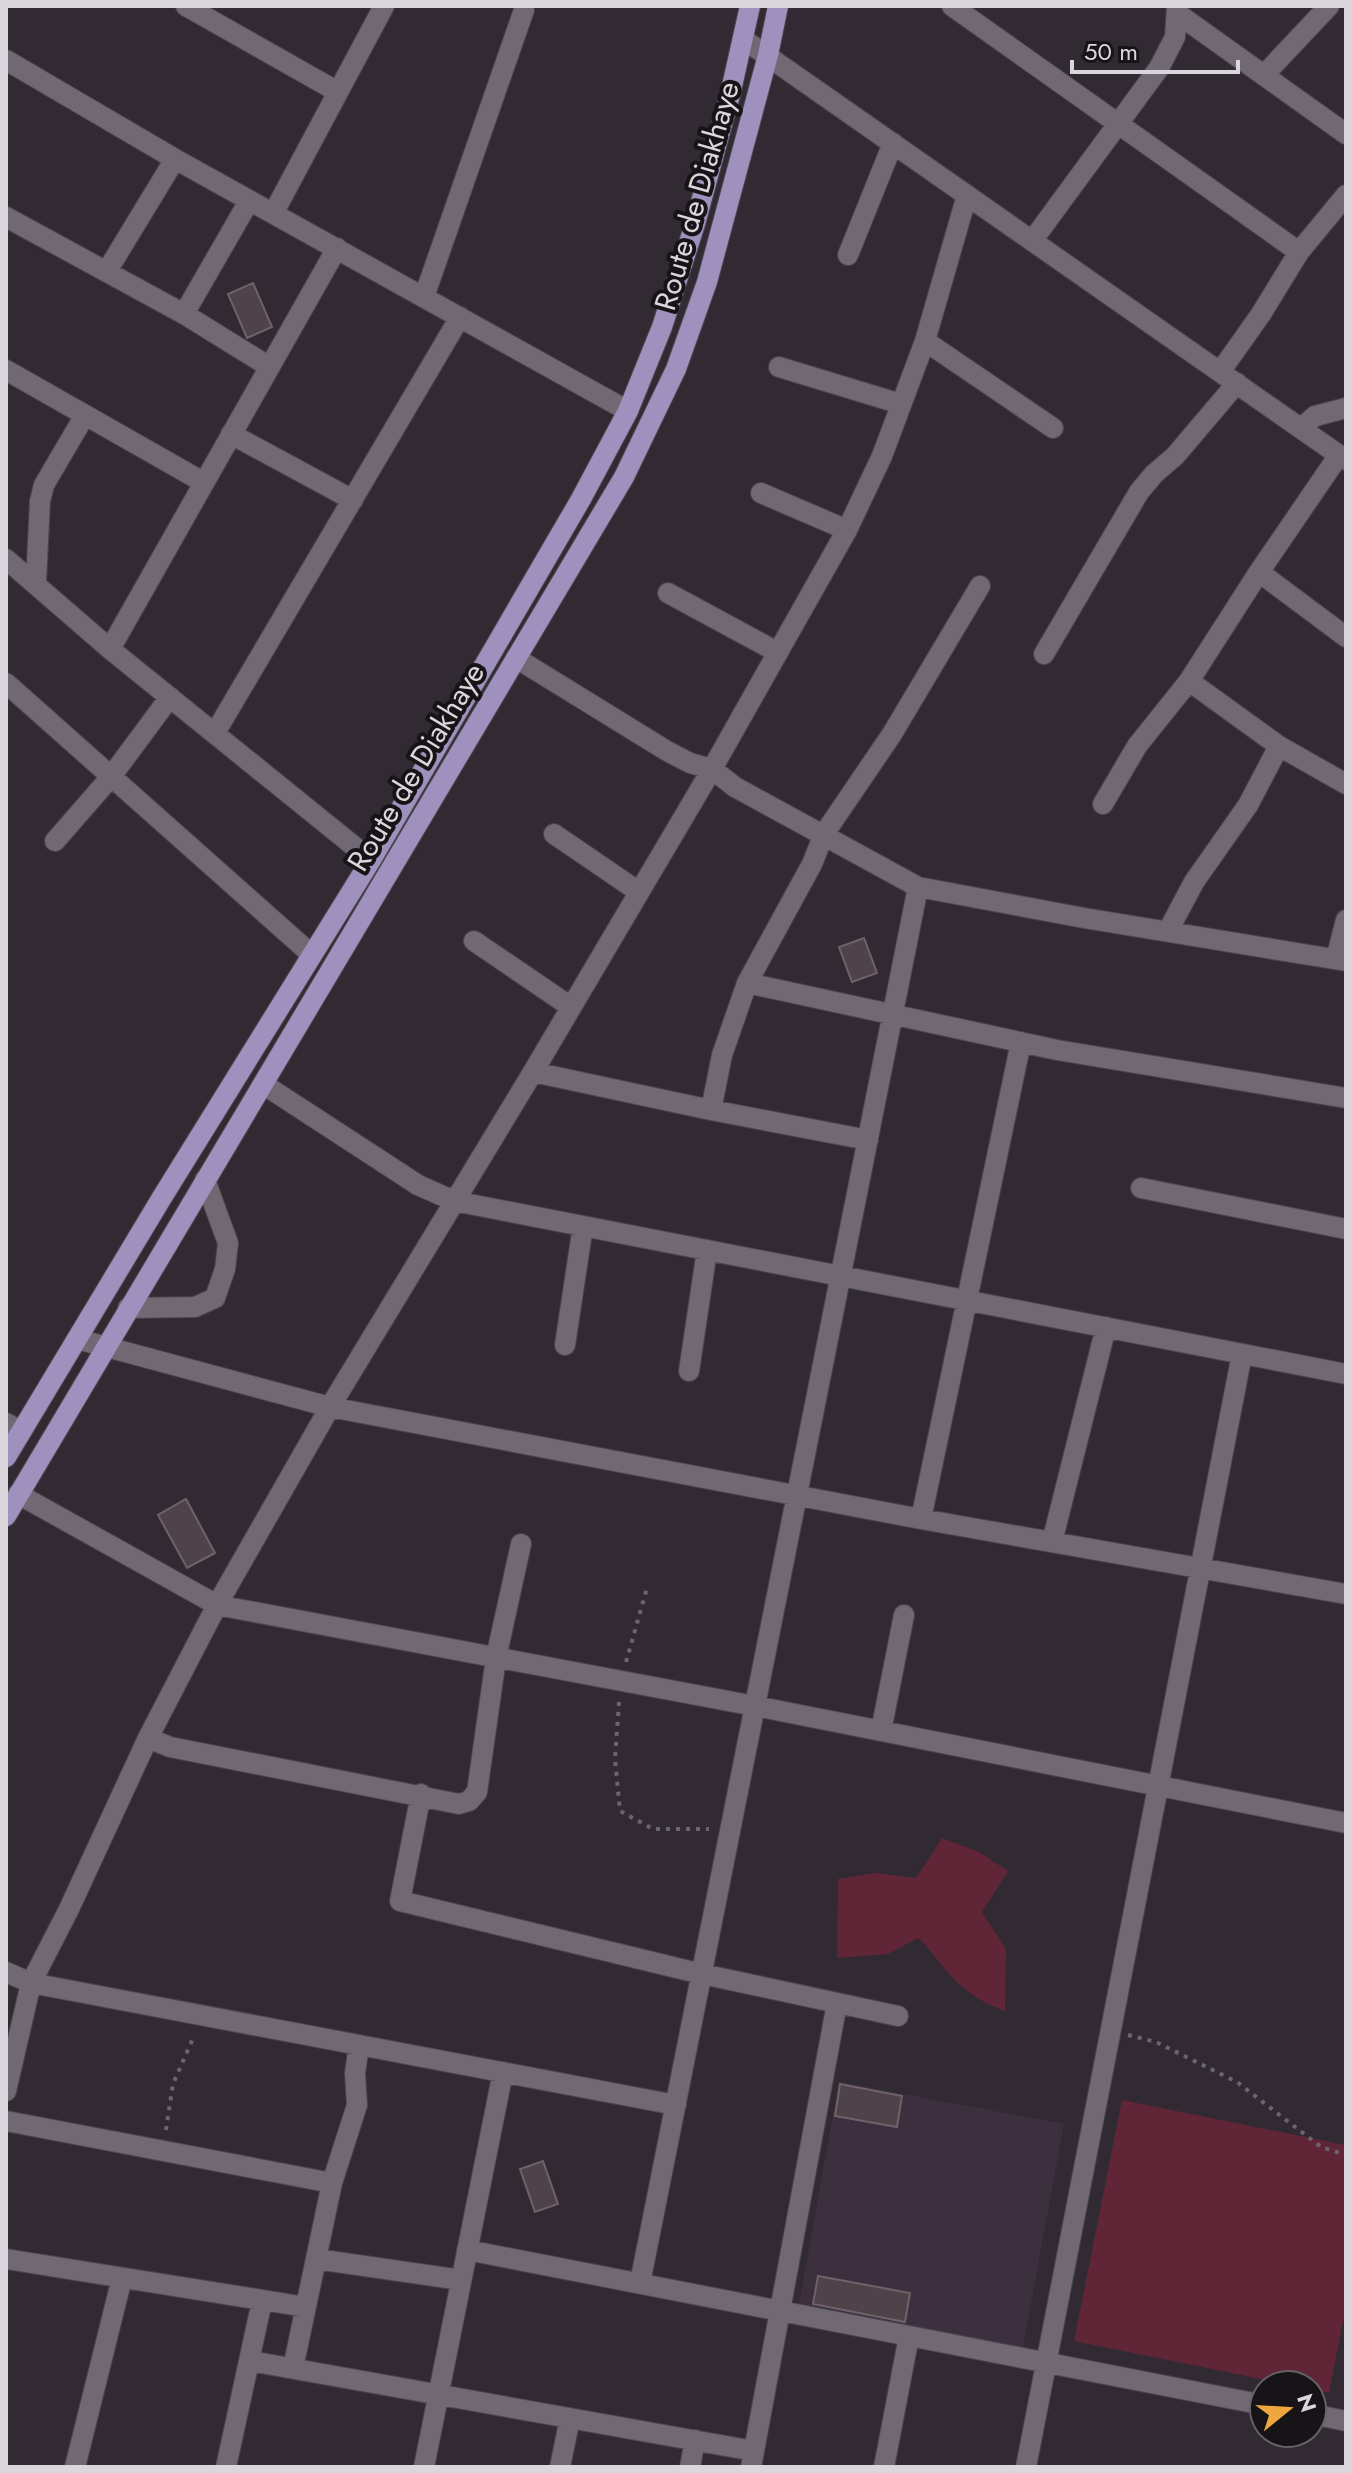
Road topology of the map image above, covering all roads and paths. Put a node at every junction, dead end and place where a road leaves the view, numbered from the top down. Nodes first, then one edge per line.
1 (186, 6) edge
2 (232, 6) edge
3 (384, 6) edge
4 (750, 6) edge
5 (778, 6) edge
6 (952, 6) edge
7 (1329, 6) edge
8 (524, 10) dead end
9 (1177, 10) edge
10 (221, 25) junction
11 (743, 39) junction
12 (768, 55) junction
13 (6, 60) edge
14 (1264, 75) junction
15 (338, 92) junction
16 (1119, 126) junction
17 (1346, 134) edge
18 (893, 143) junction
19 (175, 159) junction
20 (967, 195) junction
21 (1346, 195) edge
22 (249, 201) junction
23 (274, 212) junction
24 (6, 217) edge
25 (1032, 241) junction
26 (337, 248) junction
27 (1299, 252) junction
28 (848, 255) dead end
29 (107, 271) junction
30 (424, 297) junction
31 (184, 314) junction
32 (460, 317) junction
33 (925, 341) junction
34 (268, 366) junction
35 (779, 367) dead end
36 (6, 370) edge
37 (1229, 378) junction
38 (901, 404) junction
39 (1346, 408) edge
40 (628, 411) junction
41 (85, 415) junction
42 (1053, 428) dead end
43 (1301, 428) junction
44 (231, 434) junction
45 (1343, 458) edge
46 (203, 482) junction
47 (761, 493) dead end
48 (353, 500) junction
49 (847, 530) junction
50 (6, 559) edge
51 (1259, 572) junction
52 (36, 583) junction
53 (980, 586) dead end
54 (668, 593) dead end
55 (1346, 637) edge
56 (110, 649) junction
57 (777, 652) junction
58 (1044, 654) dead end
59 (516, 658) junction
60 (1189, 681) junction
61 (6, 683) edge
62 (170, 697) junction
63 (215, 733) junction
64 (1279, 746) junction
65 (712, 769) junction
66 (110, 778) junction
67 (1346, 784) edge
68 (1103, 804) dead end
69 (554, 834) dead end
70 (824, 834) junction
71 (55, 841) dead end
72 (371, 860) junction
73 (918, 887) junction
74 (639, 892) junction
75 (1346, 920) edge
76 (1168, 931) junction
77 (474, 941) dead end
78 (311, 954) junction
79 (1341, 960) edge
80 (747, 983) junction
81 (571, 1007) junction
82 (892, 1016) junction
83 (1021, 1042) junction
84 (533, 1072) junction
85 (263, 1084) junction
86 (1346, 1098) edge
87 (711, 1110) junction
88 (868, 1140) junction
89 (205, 1180) junction
90 (1141, 1188) dead end
91 (454, 1201) junction
92 (583, 1226) junction
93 (1346, 1229) edge
94 (707, 1250) junction
95 (841, 1275) junction
96 (968, 1300) junction
97 (128, 1308) junction
98 (1106, 1327) junction
99 (77, 1339) junction
100 (565, 1345) dead end
101 (105, 1347) junction
102 (1242, 1354) junction
103 (689, 1371) dead end
104 (1346, 1374) edge
105 (330, 1407) junction
106 (14, 1427) edge
107 (6, 1457) edge
108 (18, 1494) junction
109 (797, 1495) junction
110 (6, 1516) edge
111 (921, 1519) junction
112 (1052, 1542) junction
113 (521, 1544) dead end
114 (1200, 1568) junction
115 (647, 1588) dead end
116 (1346, 1594) edge
117 (217, 1605) junction
118 (904, 1615) dead end
119 (496, 1658) junction
120 (621, 1681) junction
121 (755, 1706) junction
122 (881, 1731) junction
123 (148, 1738) junction
124 (1158, 1786) junction
125 (421, 1794) junction
126 (1346, 1823) edge
127 (730, 1833) junction
128 (6, 1972) edge
129 (702, 1974) junction
130 (31, 1983) junction
131 (837, 2003) junction
132 (203, 2015) junction
133 (898, 2016) dead end
134 (1110, 2031) junction
135 (359, 2045) junction
136 (503, 2072) junction
137 (6, 2091) edge
138 (676, 2105) junction
139 (6, 2121) edge
140 (163, 2149) junction
141 (1346, 2155) edge
142 (332, 2183) junction
143 (467, 2250) junction
144 (6, 2259) edge
145 (316, 2259) junction
146 (122, 2278) junction
147 (461, 2280) junction
148 (640, 2283) junction
149 (262, 2301) junction
150 (306, 2307) junction
151 (780, 2311) junction
152 (909, 2336) junction
153 (250, 2361) junction
154 (1046, 2362) junction
155 (293, 2368) junction
156 (438, 2395) junction
157 (1248, 2402) edge
158 (570, 2418) junction
159 (695, 2440) junction
160 (752, 2459) edge
161 (75, 2467) edge
162 (226, 2467) edge
163 (424, 2467) edge
164 (560, 2467) edge
165 (690, 2467) edge
166 (884, 2467) edge
167 (1026, 2467) edge

1 - 10 street
2 - 10 street
3 - 15 street
4 - 11 main road, Route de Diakhaye
5 - 12 main road, Route de Diakhaye
6 - 16 street
7 - 14 street
8 - 30 street
9 - 14 street
9 - 16 street
10 - 15 street
11 - 12 street
11 - 40 main road, Route de Diakhaye
12 - 18 street
12 - 59 main road, Route de Diakhaye
13 - 19 street
14 - 17 street
15 - 23 street
16 - 25 street
16 - 27 street
18 - 20 street
18 - 28 street
19 - 22 street
19 - 29 street
20 - 25 street
20 - 33 street
21 - 27 street
22 - 23 street
22 - 31 street
23 - 26 street
24 - 29 street
25 - 37 street
26 - 30 street
26 - 34 street
27 - 37 street
29 - 31 street
30 - 32 street
31 - 34 street
32 - 40 street
32 - 48 street
33 - 38 street
33 - 42 street
34 - 44 street
35 - 38 street
36 - 41 street
37 - 43 street
37 - 58 street
38 - 49 street
39 - 43 street
40 - 72 main road, Route de Diakhaye
41 - 46 street
41 - 52 street
43 - 45 street
44 - 46 street
44 - 48 street
45 - 51 street
46 - 56 street
47 - 49 street
48 - 63 street
49 - 57 street
50 - 52 street
51 - 55 street
51 - 60 street
52 - 56 street
53 - 70 street
54 - 57 street
56 - 62 street
57 - 65 street
59 - 65 street
59 - 85 main road, Route de Diakhaye
60 - 64 street
60 - 68 street
61 - 66 street
62 - 63 street
62 - 66 street
63 - 72 street
64 - 67 street
64 - 76 street
65 - 70 street
65 - 74 street
66 - 71 street
66 - 78 street
69 - 74 street
70 - 73 street
70 - 80 street
72 - 78 main road, Route de Diakhaye
73 - 76 street
73 - 82 street
74 - 81 street
75 - 79 street
76 - 79 street
77 - 81 street
78 - 99 main road, Route de Diakhaye
80 - 82 street
80 - 87 street
81 - 84 street
82 - 83 street
82 - 88 street
83 - 86 street
83 - 96 street
84 - 87 street
84 - 91 street
85 - 89 main road, Route de Diakhaye
85 - 91 street
87 - 88 street
88 - 95 street
89 - 97 main road, Route de Diakhaye
89 - 97 street
90 - 93 street
91 - 92 street
91 - 105 street
92 - 94 street
92 - 100 street
94 - 95 street
94 - 103 street
95 - 96 street
95 - 109 street
96 - 98 street
96 - 111 street
97 - 101 main road, Route de Diakhaye
98 - 102 street
98 - 112 street
99 - 101 street
99 - 106 main road, Route de Diakhaye
101 - 105 street
101 - 108 main road, Route de Diakhaye
102 - 104 street
102 - 114 street
105 - 109 street
105 - 117 street
106 - 107 main road, Route de Diakhaye
108 - 110 main road, Route de Diakhaye
108 - 117 street
109 - 111 street
109 - 121 street
111 - 112 street
112 - 114 street
113 - 119 street
114 - 116 street
114 - 124 street
115 - 120 path
117 - 119 street
117 - 123 street
118 - 122 street
119 - 120 street
119 - 125 street
120 - 121 street
120 - 127 path
121 - 122 street
121 - 127 street
122 - 124 street
123 - 125 street
123 - 130 street
124 - 126 street
124 - 134 street
125 - 129 street
127 - 129 street
128 - 130 street
129 - 131 street
129 - 138 street
130 - 132 street
130 - 137 street
131 - 133 street
131 - 151 street
132 - 135 street
132 - 140 path
134 - 141 path
134 - 154 street
135 - 136 street
135 - 142 street
136 - 138 street
136 - 143 street
138 - 148 street
139 - 140 street
140 - 142 street
142 - 145 street
143 - 147 street
143 - 148 street
144 - 146 street
145 - 147 street
145 - 150 street
146 - 149 street
146 - 161 street
147 - 156 street
148 - 151 street
149 - 150 street
149 - 153 street
150 - 155 street
151 - 152 street
151 - 160 street
152 - 154 street
152 - 166 street
153 - 155 street
153 - 162 street
154 - 157 street
154 - 167 street
155 - 156 street
156 - 158 street
156 - 163 street
158 - 159 street
158 - 164 street
159 - 160 street
159 - 165 street

